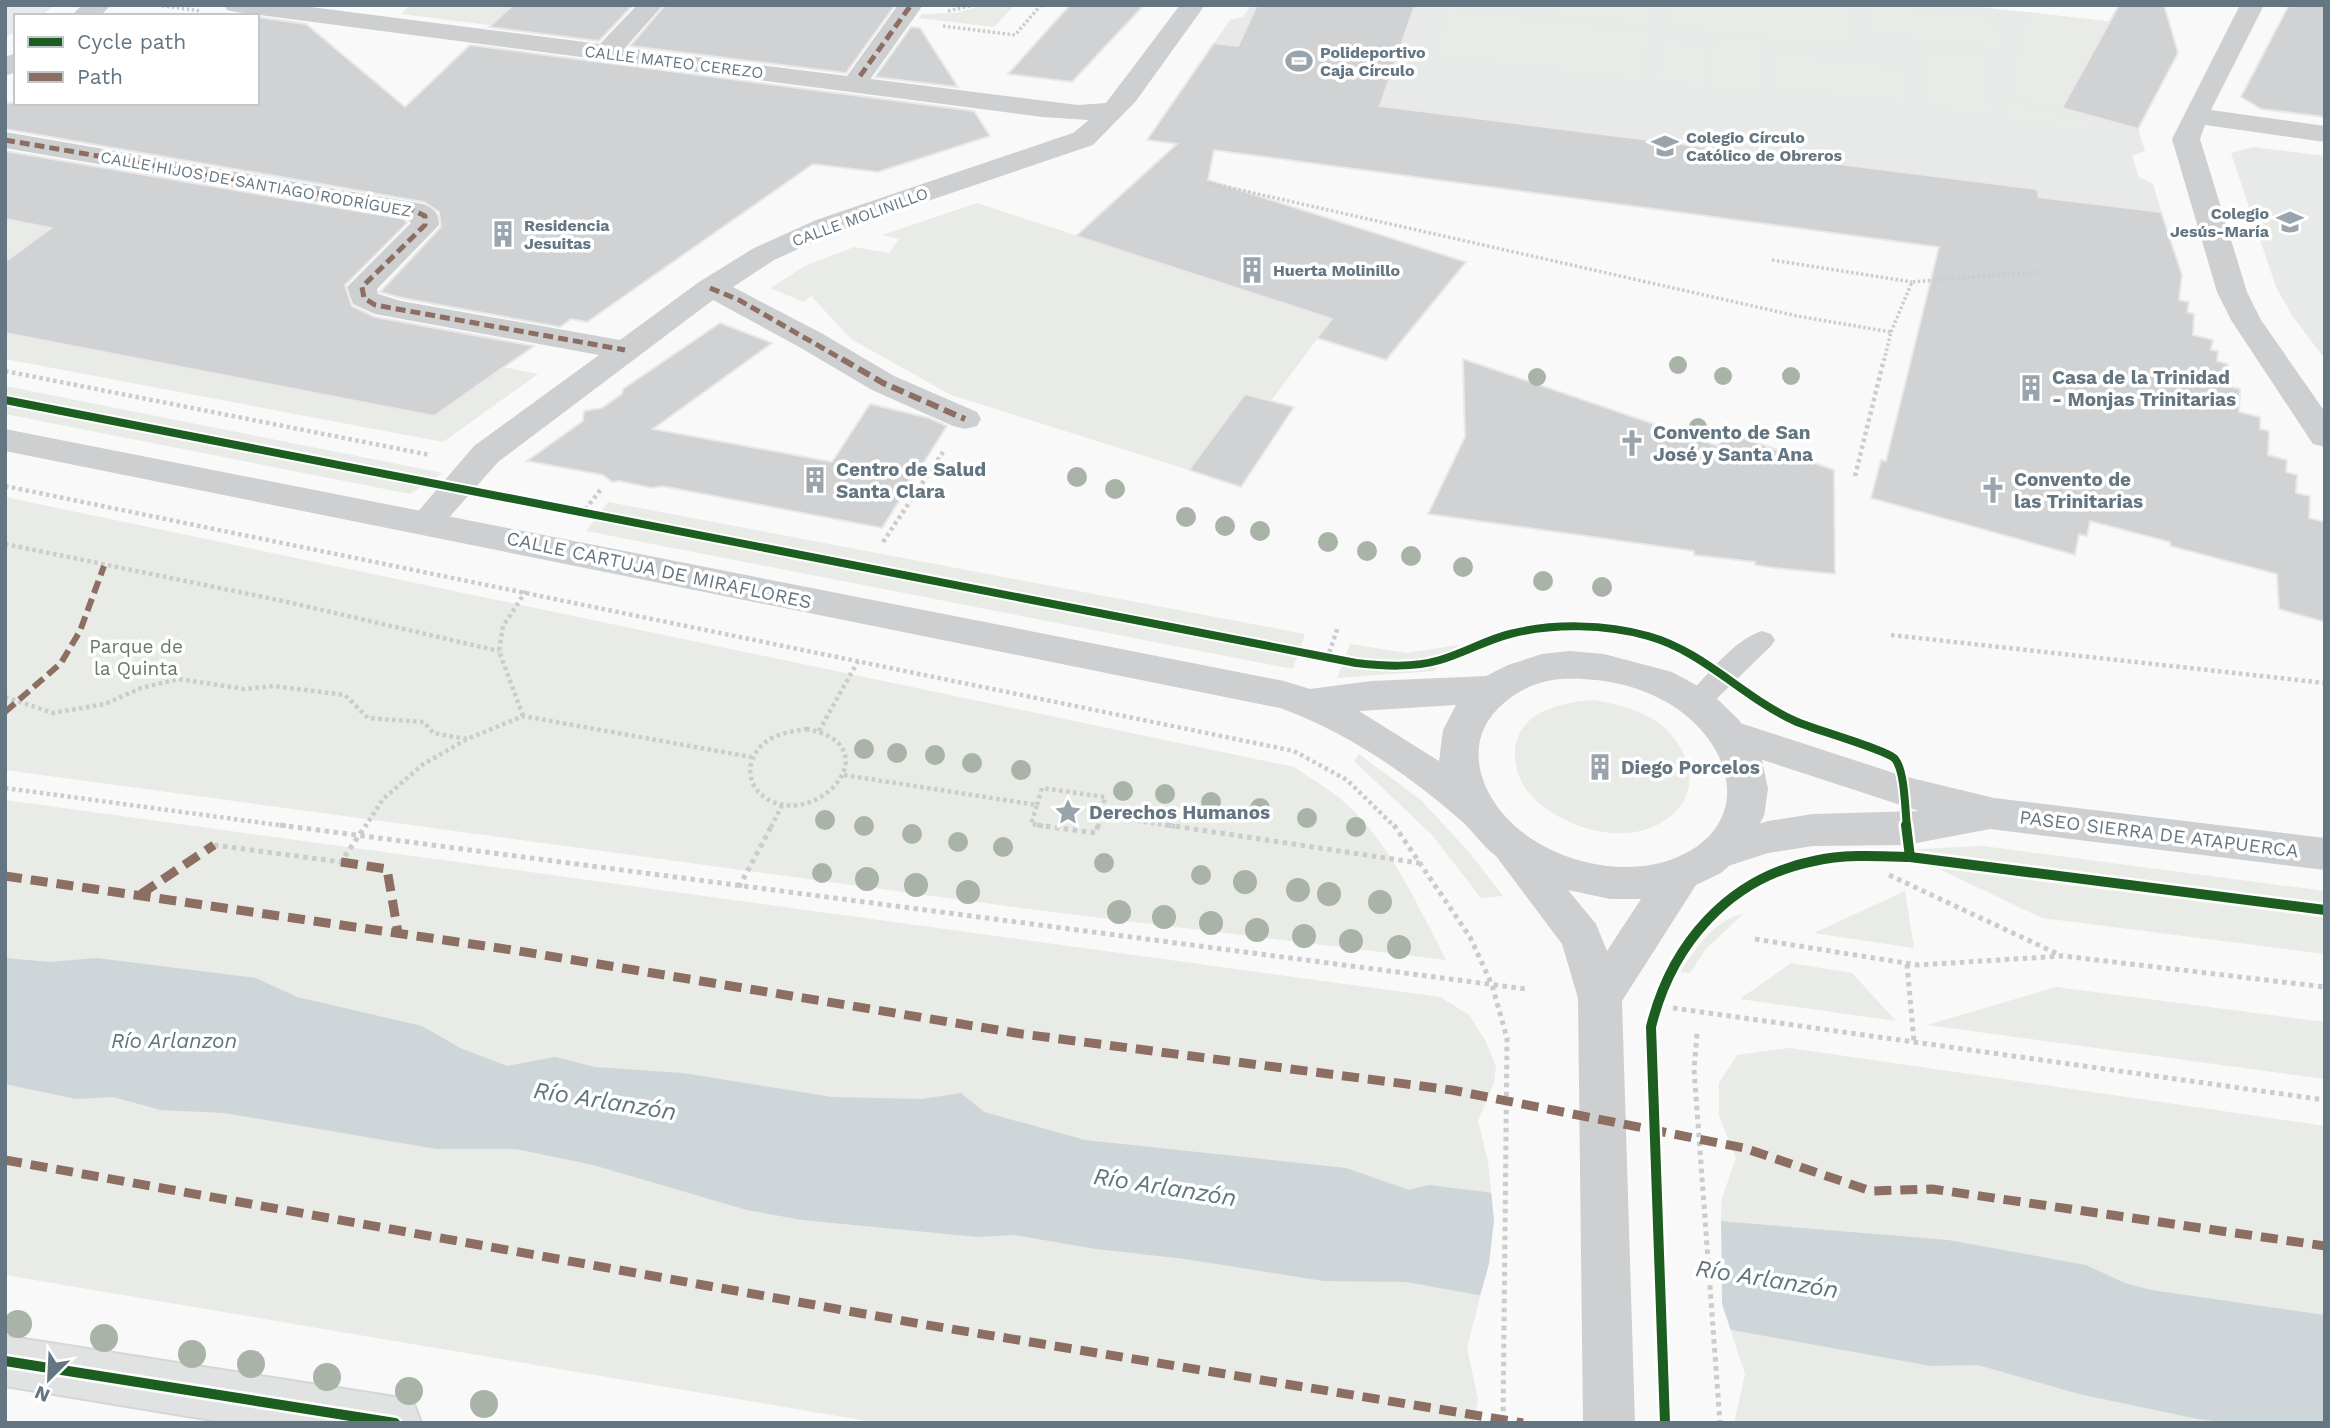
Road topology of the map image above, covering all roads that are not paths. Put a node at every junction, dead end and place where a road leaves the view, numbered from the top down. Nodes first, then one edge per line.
1 (236, 5) edge
2 (651, 5) edge
3 (1193, 5) edge
4 (2252, 5) edge
5 (371, 13) edge
6 (906, 13) edge
7 (606, 53) junction
8 (860, 76) dead end
9 (1113, 111) junction
10 (2195, 116) junction
11 (2325, 134) edge
12 (5, 140) edge
13 (710, 288) junction
14 (625, 350) junction
15 (965, 419) road end
16 (2322, 429) edge
17 (5, 440) edge
18 (426, 522) junction
19 (1762, 640) dead end
20 (1491, 690) junction
21 (1696, 702) junction
22 (1311, 703) junction
23 (1728, 734) junction
24 (1474, 808) junction
25 (1994, 814) junction
26 (1507, 844) junction
27 (1722, 852) junction
28 (2325, 854) edge
29 (1680, 875) junction
30 (1600, 1009) junction
31 (5, 1361) edge
32 (395, 1423) edge
33 (1609, 1423) edge

1 - 5 street, CALLE MATEO CEREZO
2 - 7 street
3 - 9 street, CALLE MOLINILLO
4 - 10 street
5 - 7 street, CALLE MATEO CEREZO
6 - 8 street
7 - 9 street, CALLE MATEO CEREZO
9 - 13 street, CALLE MOLINILLO
10 - 11 street
10 - 16 street
12 - 14 street, CALLE HIJOS DE SANTIAGO RODRÍGUEZ
13 - 14 street, CALLE MOLINILLO
13 - 15 street
14 - 18 street, CALLE MOLINILLO
17 - 18 street, CALLE CARTUJA DE MIRAFLORES
18 - 22 street, CALLE CARTUJA DE MIRAFLORES
19 - 21 lane
20 - 21 street
20 - 22 street, CALLE CARTUJA DE MIRAFLORES
20 - 24 street
21 - 23 street
22 - 24 street, CALLE CARTUJA DE MIRAFLORES
23 - 25 street, PASEO SIERRA DE ATAPUERCA
23 - 27 street
24 - 26 street
25 - 27 street, PASEO SIERRA DE ATAPUERCA
25 - 28 street, PASEO SIERRA DE ATAPUERCA
26 - 29 street
26 - 30 street
27 - 29 street
29 - 30 street
30 - 33 street
31 - 32 highway

